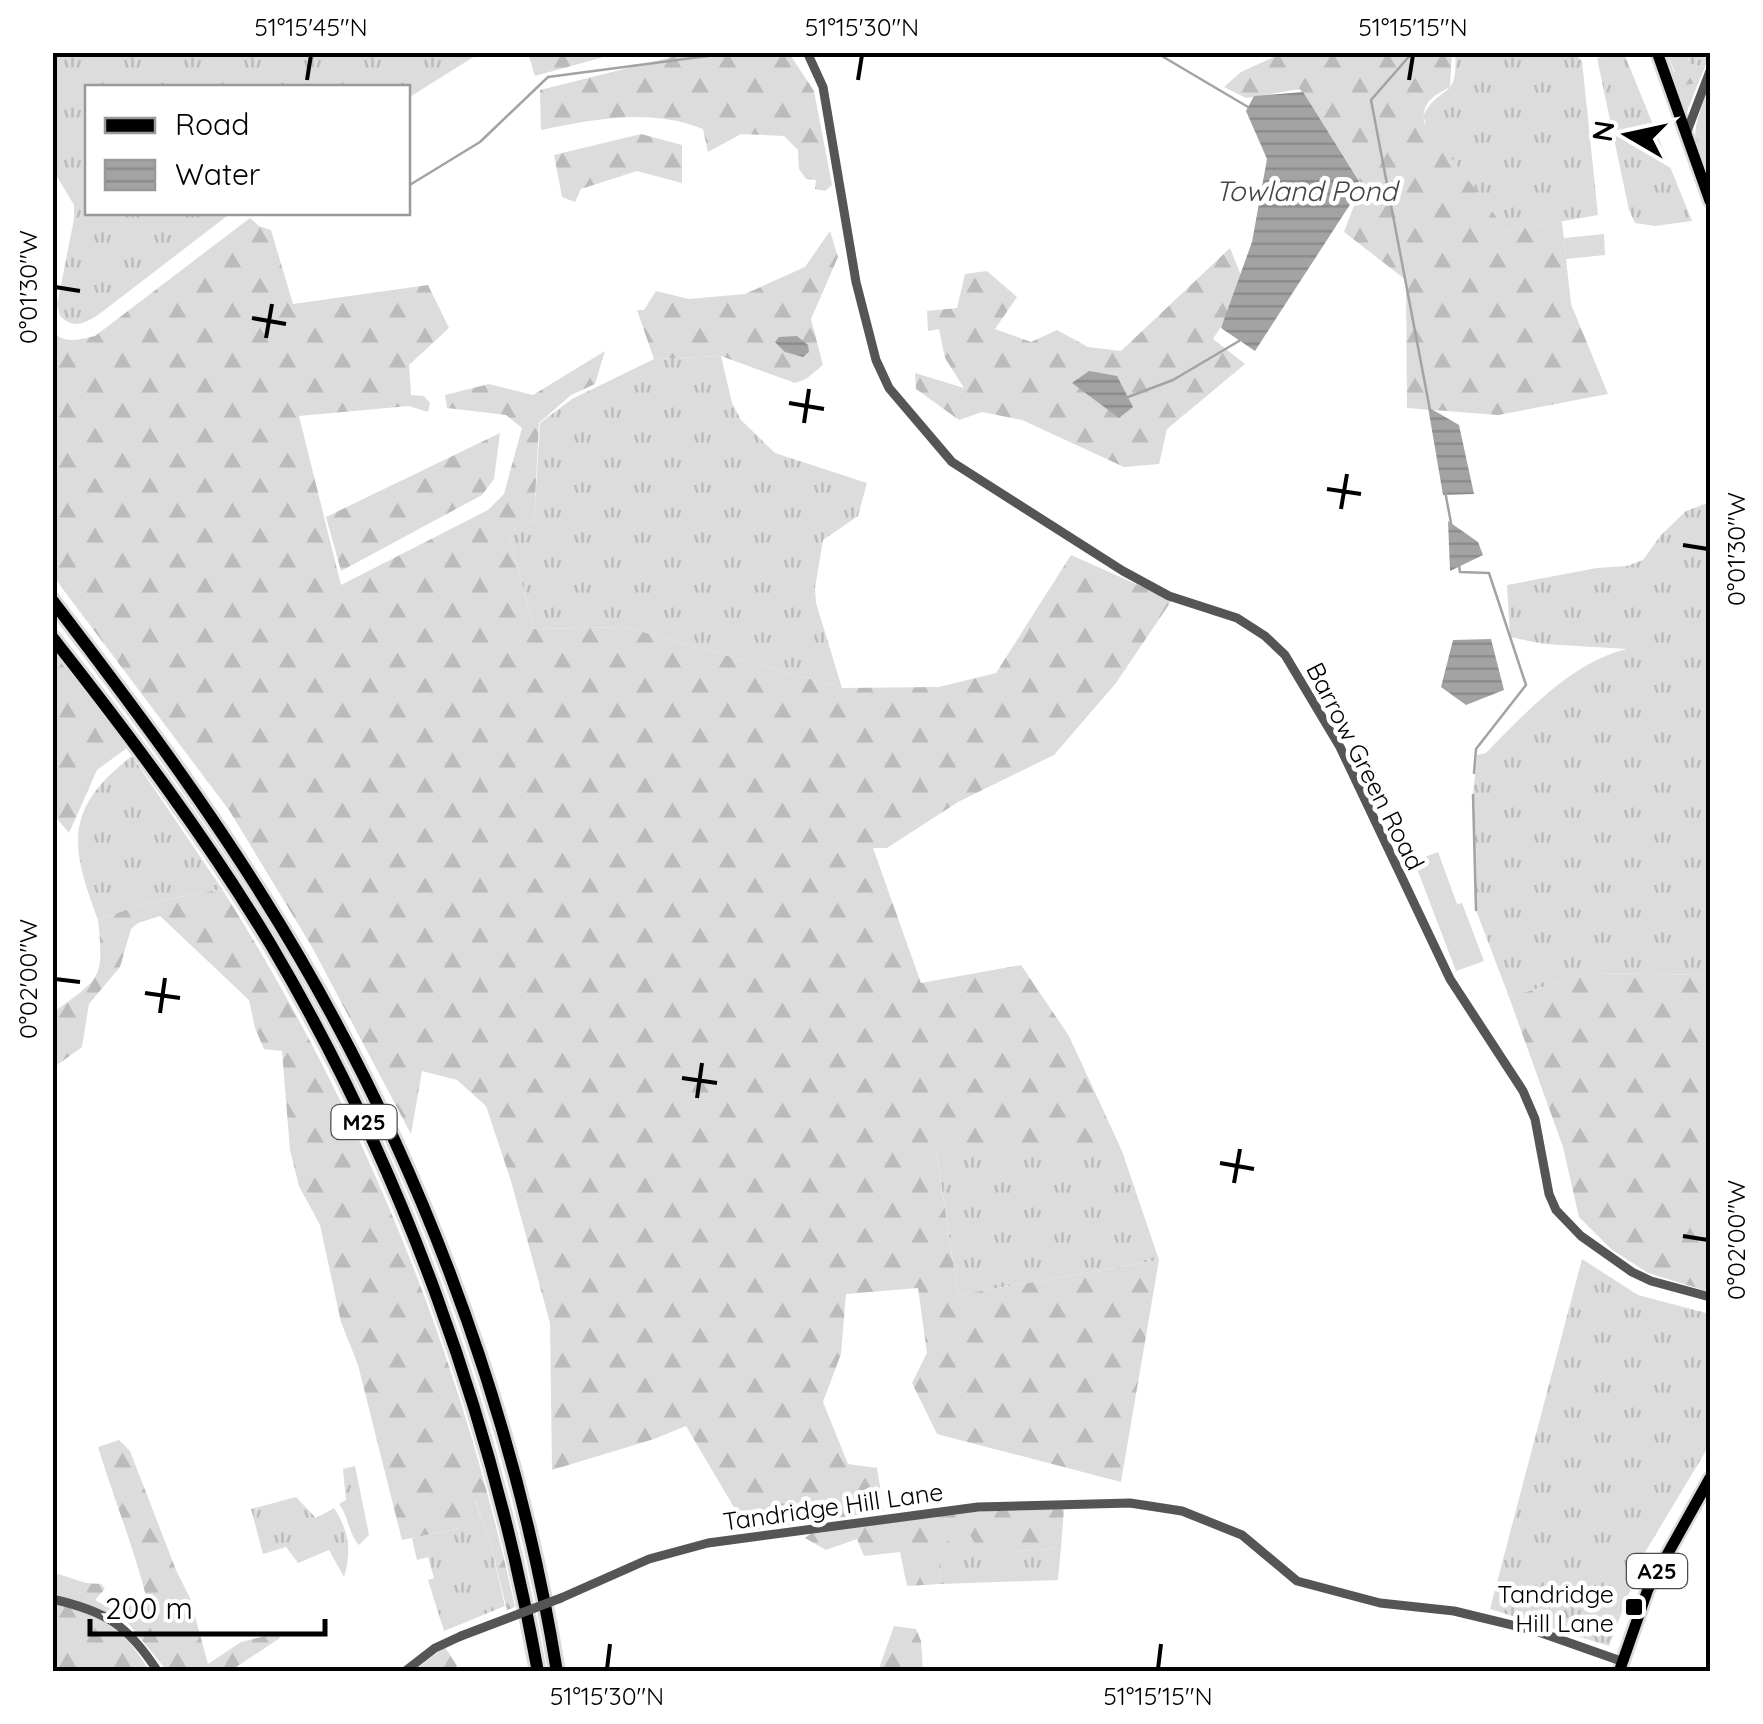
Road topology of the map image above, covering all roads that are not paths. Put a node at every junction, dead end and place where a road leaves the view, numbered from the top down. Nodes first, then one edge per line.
1 (806, 52) edge
2 (1657, 52) edge
3 (1710, 71) edge
4 (1685, 135) junction
5 (1710, 201) edge
6 (52, 600) edge
7 (52, 637) edge
8 (1710, 1298) edge
9 (1710, 1478) edge
10 (52, 1599) edge
11 (1620, 1666) edge
12 (158, 1672) edge
13 (404, 1672) edge
14 (538, 1672) edge
15 (557, 1672) edge

1 - 8 street, Barrow Green Road
2 - 4 main road
3 - 4 street
4 - 5 main road
6 - 15 highway, M25
7 - 14 highway, M25
9 - 11 main road, A25
10 - 12 street
11 - 13 street, Tandridge Hill Lane, bridge

